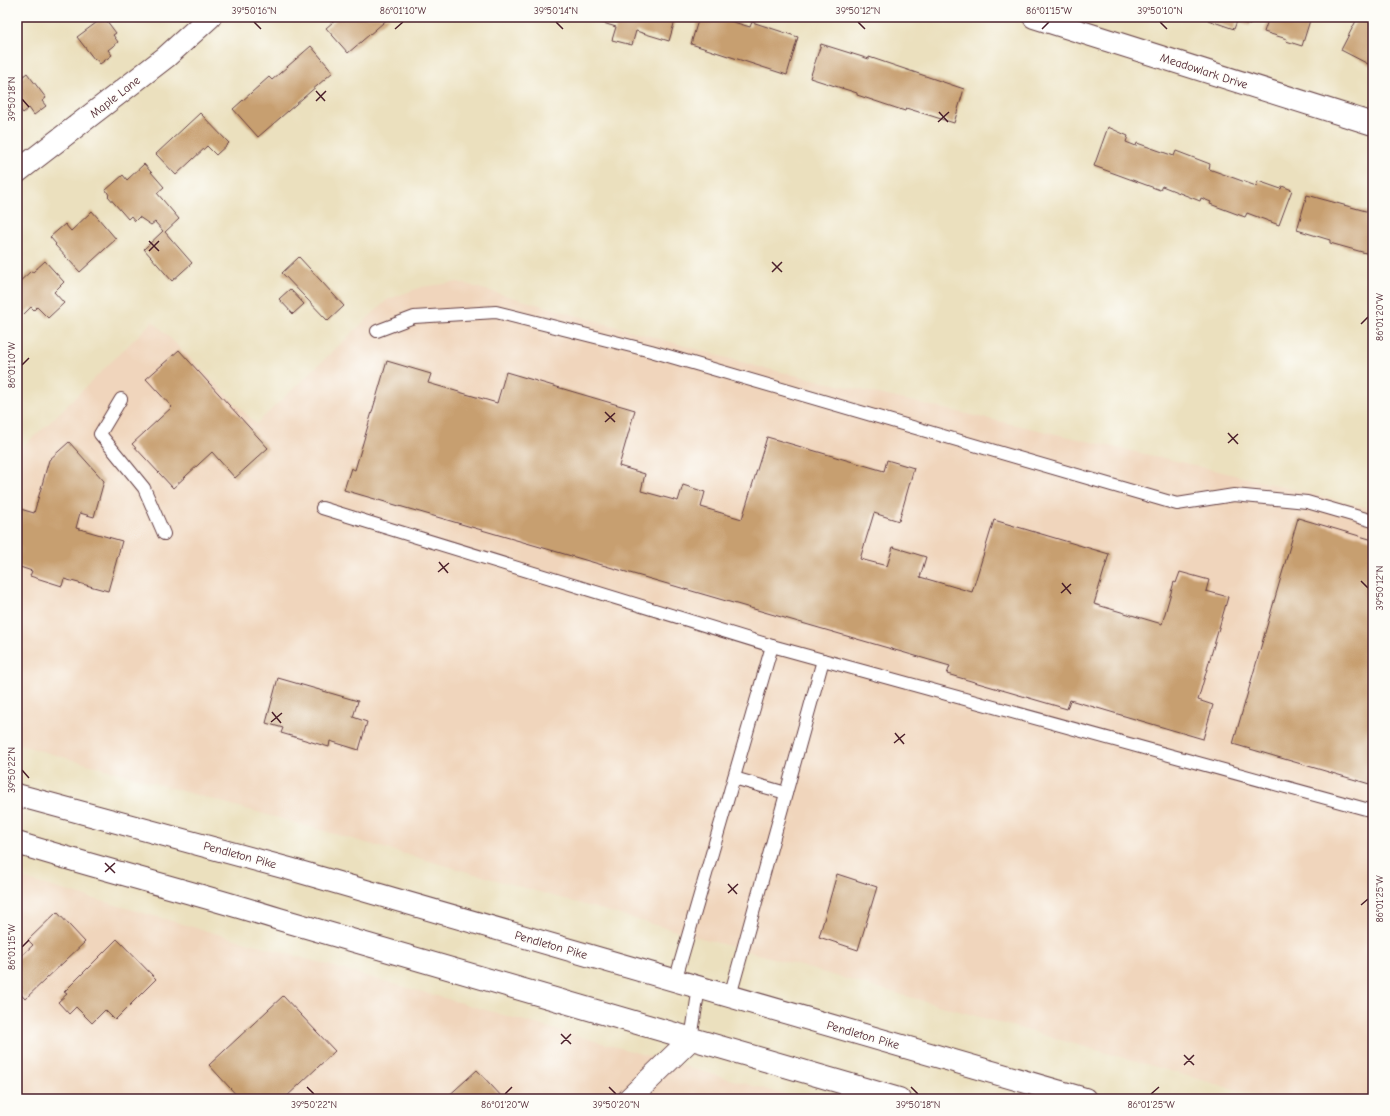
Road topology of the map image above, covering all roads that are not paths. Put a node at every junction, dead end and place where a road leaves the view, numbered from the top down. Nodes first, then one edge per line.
1 (210, 17) edge
2 (1034, 17) edge
3 (1373, 124) edge
4 (17, 172) edge
5 (377, 331) dead end
6 (121, 399) dead end
7 (322, 508) dead end
8 (1373, 521) edge
9 (164, 534) dead end
10 (772, 646) junction
11 (823, 660) junction
12 (734, 778) junction
13 (786, 793) junction
14 (17, 795) edge
15 (1373, 811) edge
16 (17, 843) edge
17 (675, 981) junction
18 (699, 988) junction
19 (730, 996) junction
20 (691, 1039) junction
21 (629, 1099) edge
22 (899, 1099) edge
23 (1085, 1099) edge

1 - 4 main road, Maple Lane
2 - 3 main road, Meadowlark Drive
5 - 8 lane
6 - 9 lane
7 - 10 lane
10 - 11 lane
10 - 12 lane
11 - 13 lane
11 - 15 lane
12 - 13 lane
12 - 17 lane
13 - 19 lane
14 - 17 main road, Pendleton Pike
16 - 20 main road
17 - 18 main road, Pendleton Pike
18 - 19 main road, Pendleton Pike
18 - 20 lane
19 - 23 main road, Pendleton Pike
20 - 21 main road
20 - 22 main road

